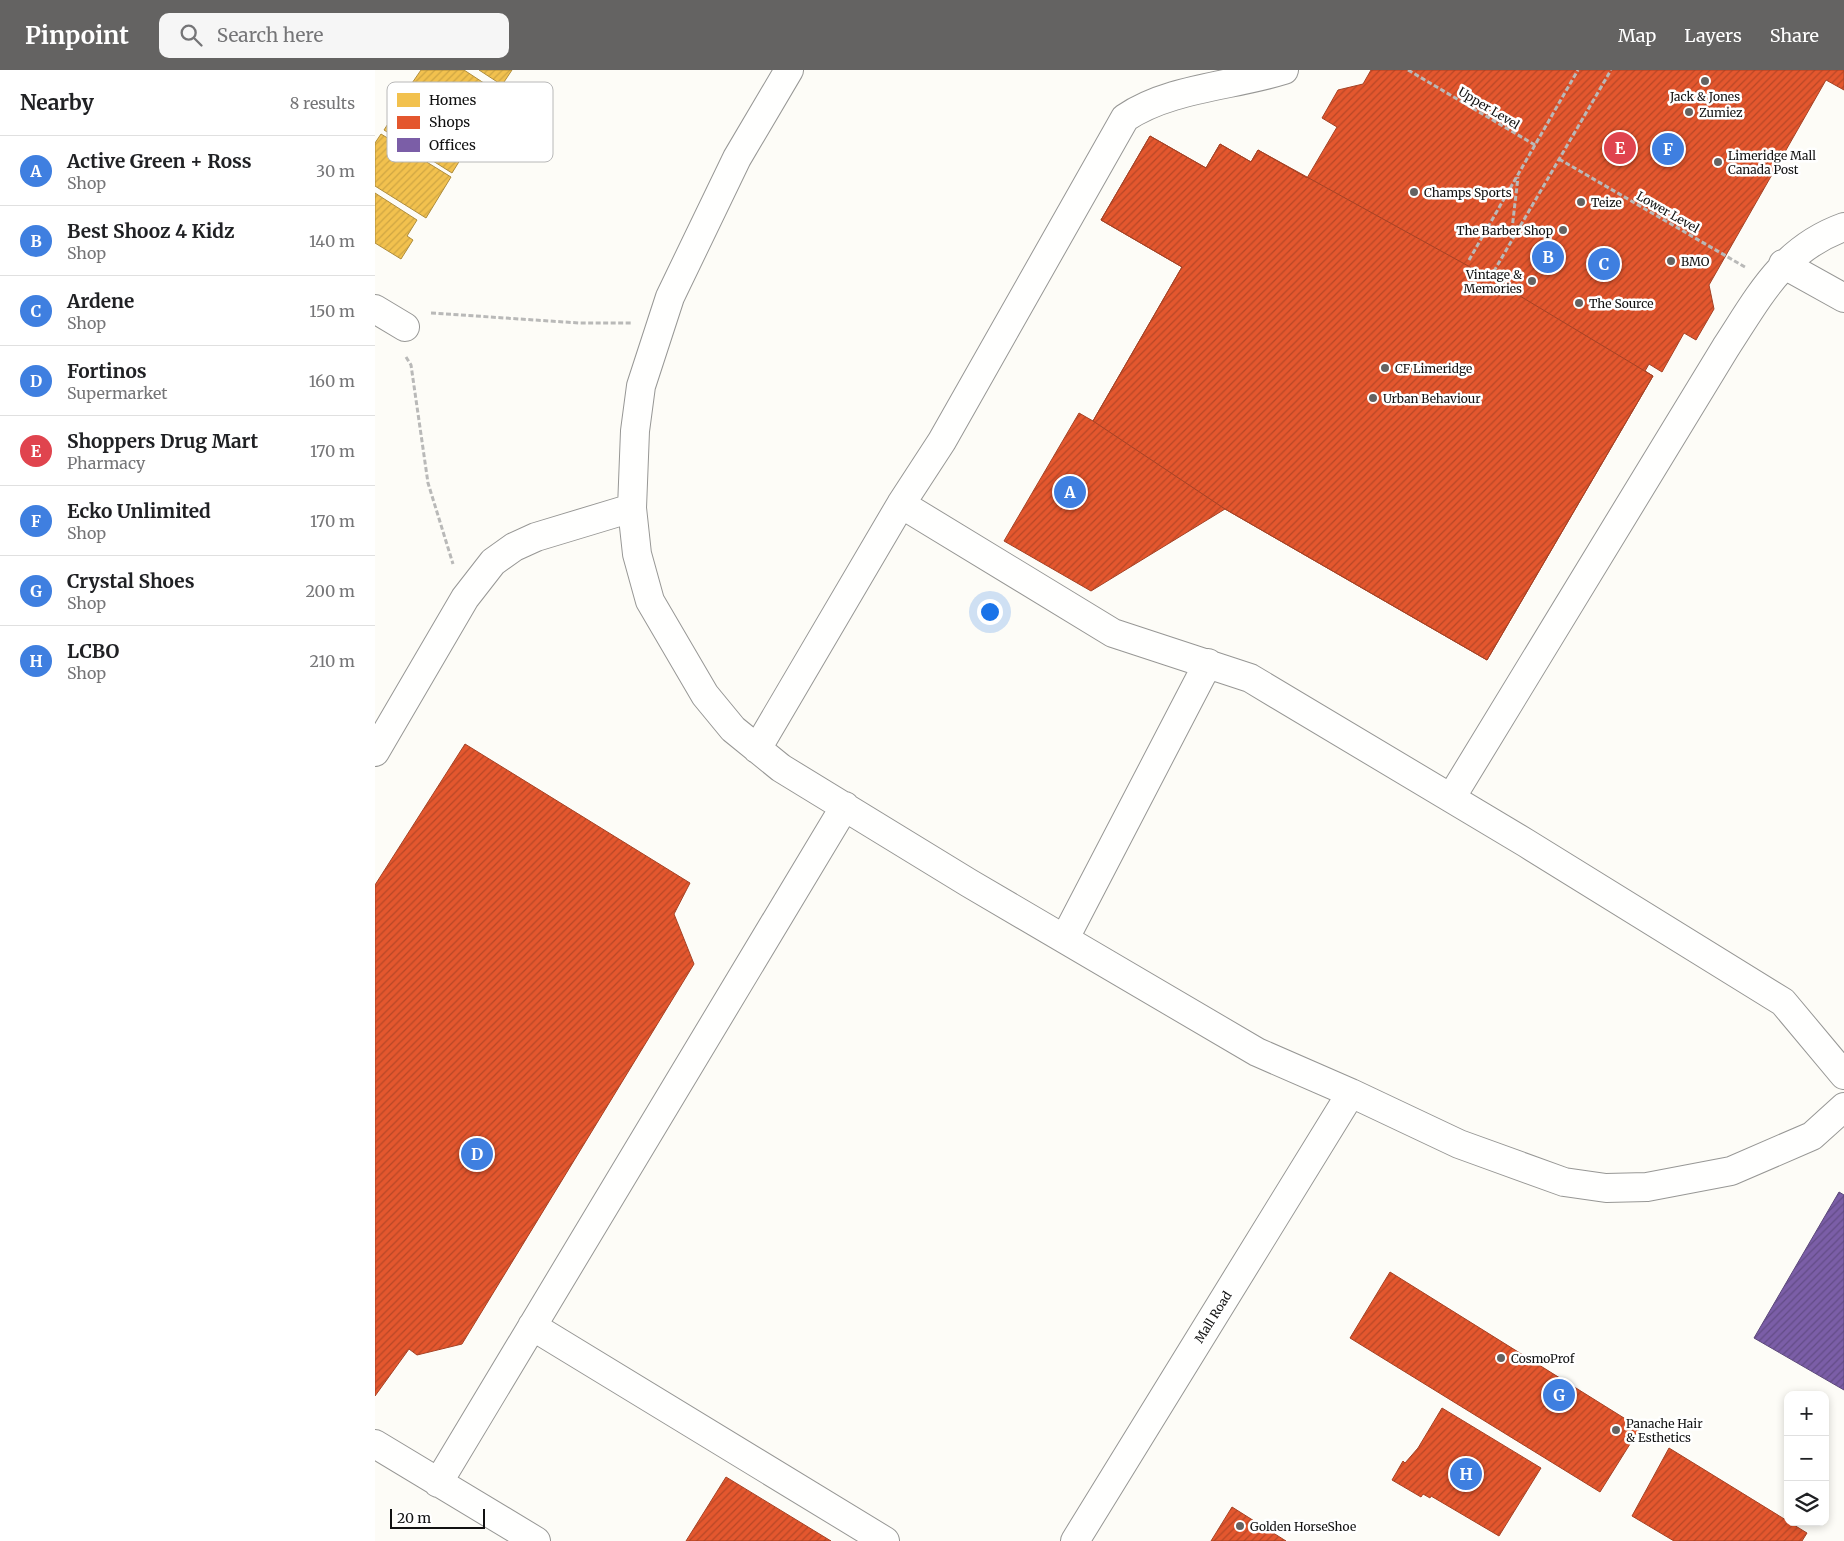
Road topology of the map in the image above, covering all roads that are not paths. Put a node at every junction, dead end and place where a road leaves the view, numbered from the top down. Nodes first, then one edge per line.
1 (789, 70) edge
2 (1284, 70) edge
3 (1844, 226) edge
4 (1776, 272) junction
5 (1844, 298) edge
6 (375, 309) edge
7 (405, 327) road end
8 (901, 504) junction
9 (632, 508) junction
10 (1208, 663) junction
11 (757, 749) junction
12 (375, 752) edge
13 (1451, 798) junction
14 (845, 806) junction
15 (1065, 938) junction
16 (1844, 1075) edge
17 (1351, 1093) junction
18 (1844, 1107) edge
19 (532, 1326) junction
20 (375, 1444) edge
21 (438, 1483) junction
22 (536, 1541) edge
23 (885, 1541) edge
24 (1075, 1541) edge

1 - 9 street
2 - 8 street
3 - 4 street
4 - 5 street
4 - 13 street
6 - 7 street
8 - 10 street
8 - 11 street
9 - 11 street
9 - 12 street
10 - 13 street
10 - 15 street
11 - 14 street
13 - 16 street
14 - 15 street
14 - 19 street
15 - 17 street
17 - 18 street
17 - 24 street, Mall Road
19 - 21 street
19 - 23 street
20 - 21 street
21 - 22 street

